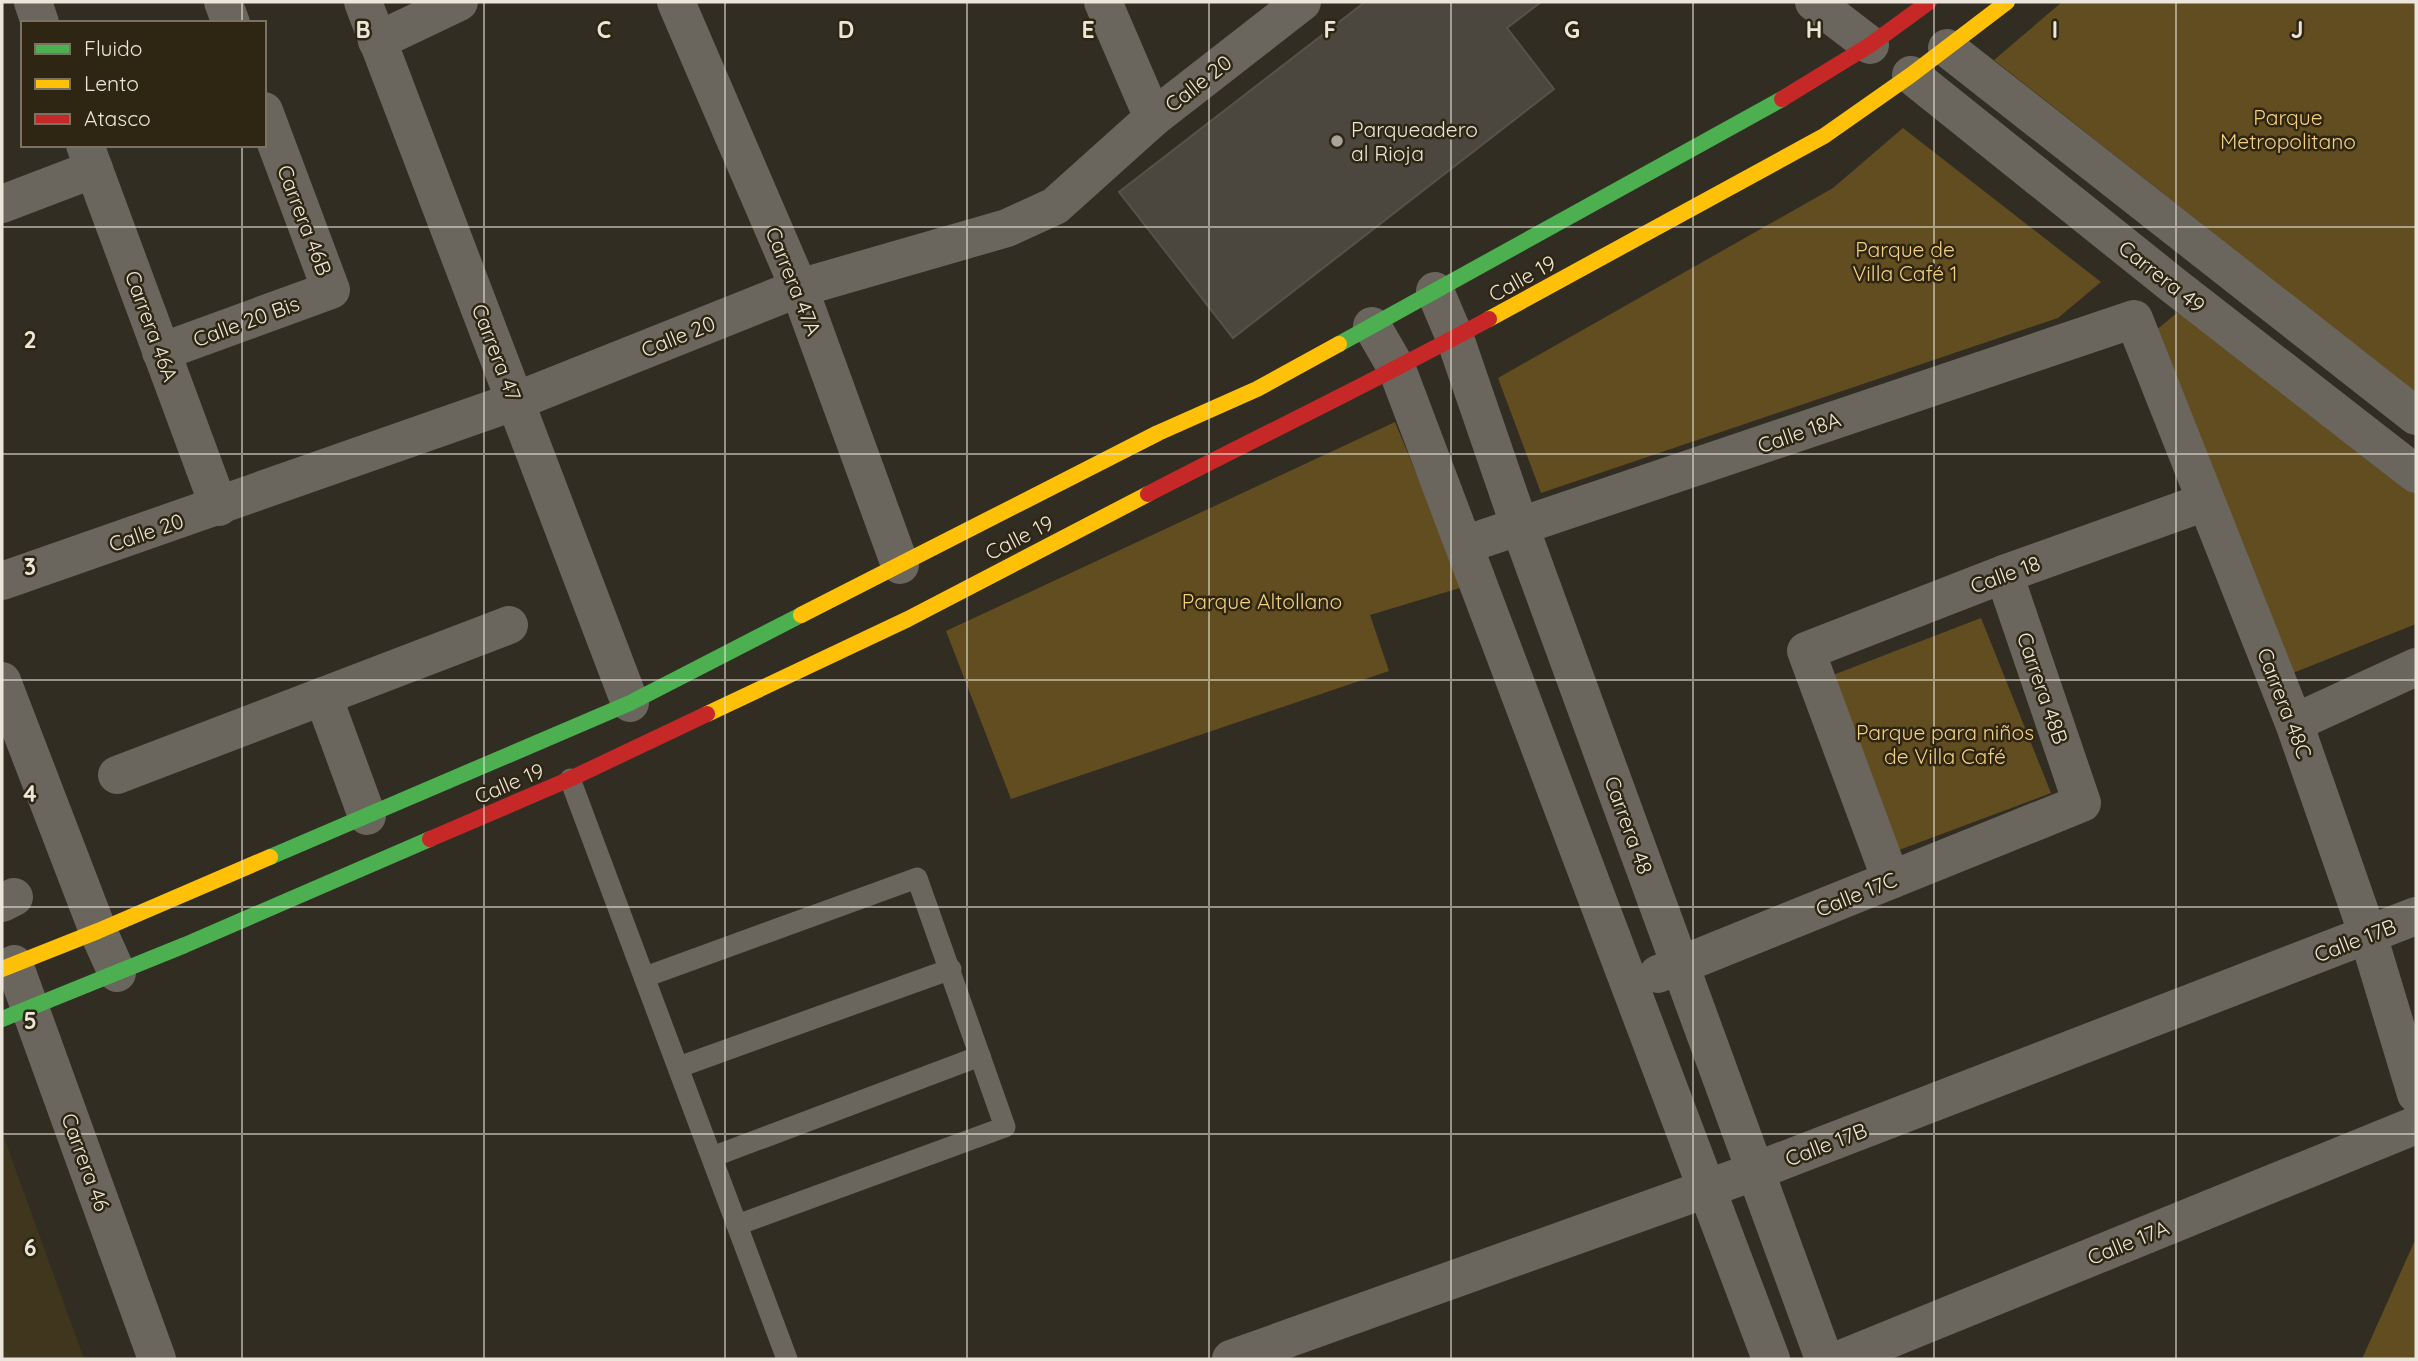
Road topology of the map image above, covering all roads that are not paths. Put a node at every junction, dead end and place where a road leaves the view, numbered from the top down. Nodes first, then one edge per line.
1 (223, 2) edge
2 (363, 2) edge
3 (459, 2) edge
4 (676, 2) edge
5 (1103, 2) edge
6 (1302, 2) edge
7 (1814, 2) edge
8 (1928, 2) edge
9 (2007, 2) edge
10 (230, 21) edge
11 (377, 41) junction
12 (1870, 45) junction
13 (1947, 48) junction
14 (1911, 75) junction
15 (266, 116) edge
16 (1153, 118) junction
17 (90, 157) edge
18 (2, 204) edge
19 (799, 288) junction
20 (331, 290) joint
21 (1435, 291) junction
22 (2134, 319) joint
23 (1371, 326) junction
24 (1455, 338) junction
25 (161, 352) junction
26 (1397, 369) junction
27 (516, 401) junction
28 (2416, 416) edge
29 (2416, 474) edge
30 (2205, 502) junction
31 (219, 507) junction
32 (1520, 527) junction
33 (1464, 545) junction
34 (900, 565) junction
35 (2004, 574) junction
36 (2, 581) edge
37 (509, 625) dead end
38 (2416, 667) edge
39 (2, 681) edge
40 (323, 696) junction
41 (630, 703) junction
42 (2294, 723) junction
43 (117, 775) dead end
44 (570, 779) junction
45 (2082, 803) joint
46 (367, 816) junction
47 (1891, 880) junction
48 (2416, 916) edge
49 (98, 931) junction
50 (2368, 935) junction
51 (1681, 965) junction
52 (8, 966) edge
53 (951, 969) junction
54 (117, 973) junction
55 (645, 977) junction
56 (1630, 986) junction
57 (16, 1014) edge
58 (980, 1056) junction
59 (678, 1067) junction
60 (2416, 1094) edge
61 (2416, 1125) edge
62 (712, 1157) junction
63 (1756, 1171) junction
64 (1707, 1189) junction
65 (737, 1226) junction
66 (1307, 1347) edge
67 (157, 1359) edge
68 (787, 1359) edge
69 (1231, 1359) edge
70 (1771, 1359) edge
71 (1825, 1359) edge
72 (1840, 1359) edge

1 - 10 street
2 - 11 street, Carrera 47
3 - 11 street
4 - 19 street, Carrera 47A
5 - 16 street
6 - 16 street, Calle 20
7 - 12 street
8 - 12 main road, Calle 19
9 - 13 main road, Calle 19
11 - 27 street, Carrera 47
12 - 21 main road, Calle 19
13 - 14 main road, Calle 19
13 - 28 street
14 - 24 main road, Calle 19
14 - 29 street, Carrera 49
15 - 20 street, Carrera 46B
16 - 19 street, Calle 20
17 - 18 street
17 - 25 street, Carrera 46A
19 - 27 street, Calle 20
19 - 34 street, Carrera 47A
20 - 25 street, Calle 20 Bis
21 - 23 main road, Calle 19
21 - 24 street, Carrera 48
22 - 30 street, Carrera 48C
22 - 32 street, Calle 18A
23 - 26 street
23 - 34 main road, Calle 19
24 - 26 main road, Calle 19
24 - 32 street, Carrera 48
25 - 31 street, Carrera 46A
26 - 33 street
26 - 44 main road, Calle 19
27 - 31 street, Calle 20
27 - 41 street, Carrera 47
30 - 35 street, Calle 18
30 - 42 street, Carrera 48C
31 - 36 street, Calle 20
32 - 33 street, Calle 18A
32 - 51 street, Carrera 48
33 - 56 street
34 - 41 main road, Calle 19
35 - 45 street, Carrera 48B
35 - 47 street, Calle 18
37 - 40 street
38 - 42 street
39 - 49 street
40 - 43 street
40 - 46 street
41 - 46 main road, Calle 19
42 - 50 street, Carrera 48C
44 - 54 main road, Calle 19
44 - 55 lane
45 - 47 street, Calle 17C
46 - 49 main road, Calle 19
47 - 51 street, Calle 17C
48 - 50 street, Calle 17B
49 - 52 main road, Calle 19
49 - 54 street
50 - 60 street, Carrera 48C
50 - 63 street, Calle 17B
51 - 56 street, Calle 17C
51 - 63 street, Carrera 48
52 - 57 street, Carrera 46
53 - 55 lane
53 - 58 lane
53 - 59 lane
54 - 57 main road, Calle 19
55 - 59 lane
56 - 64 street
57 - 67 street, Carrera 46
58 - 62 lane
58 - 65 lane
59 - 62 lane
61 - 72 street, Calle 17A
62 - 65 lane
63 - 64 street, Calle 17B
63 - 71 street, Carrera 48
64 - 66 street, Calle 17B
64 - 70 street
65 - 68 lane
66 - 69 street, Calle 17B

